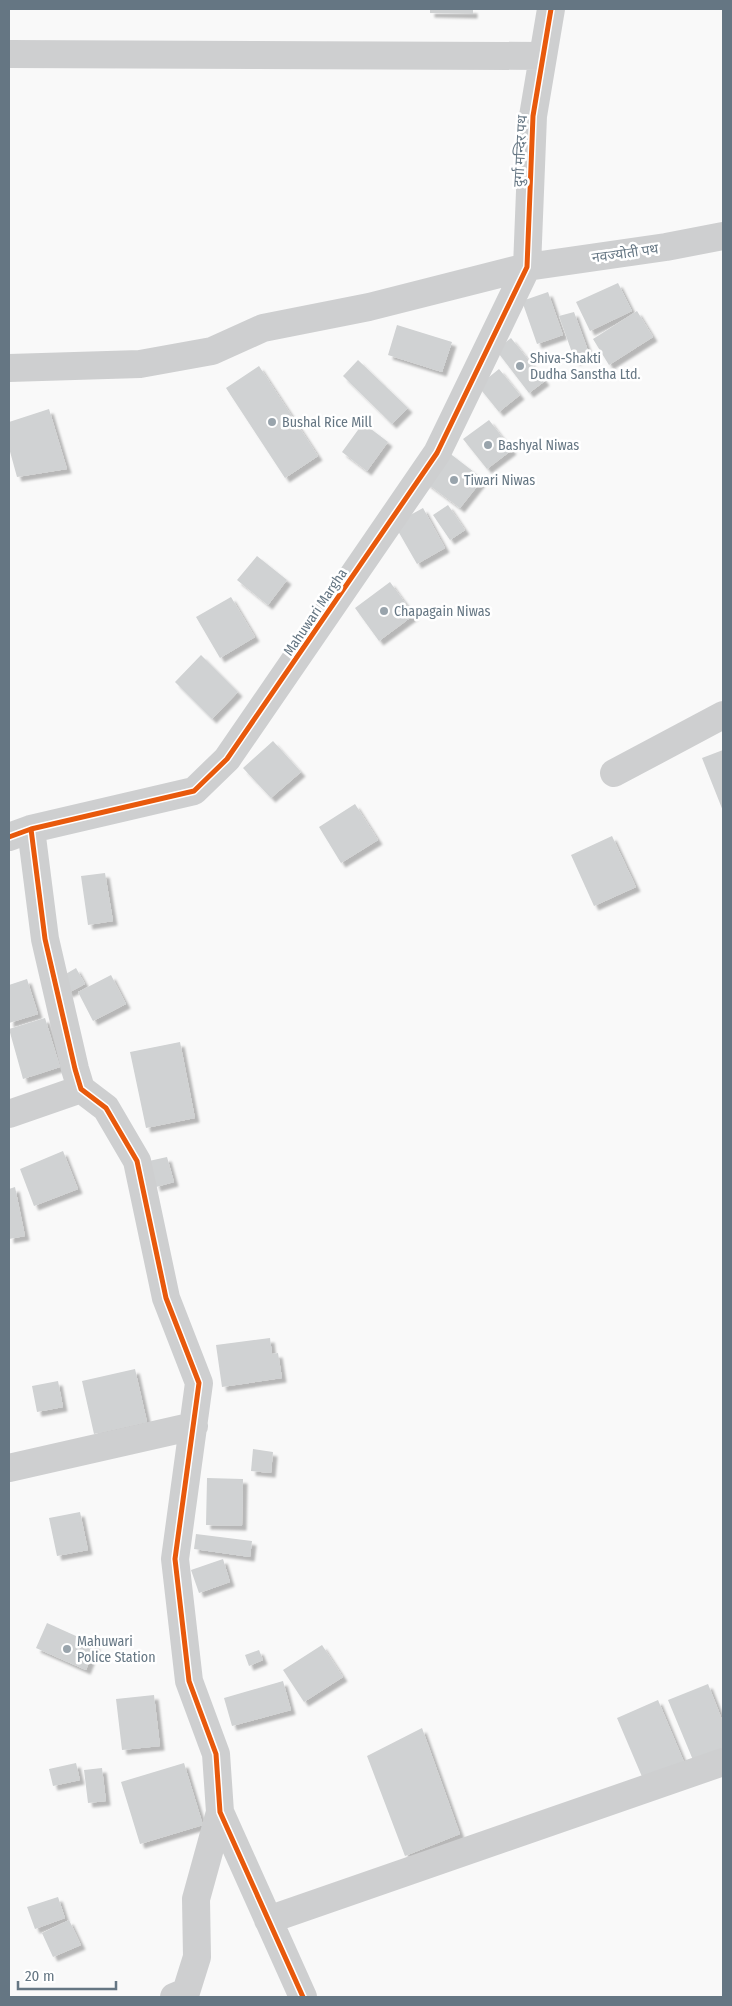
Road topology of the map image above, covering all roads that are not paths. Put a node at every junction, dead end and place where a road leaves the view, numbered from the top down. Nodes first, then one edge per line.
1 (551, 9) edge
2 (9, 54) edge
3 (542, 56) junction
4 (723, 236) edge
5 (527, 267) junction
6 (9, 368) edge
7 (723, 715) edge
8 (614, 773) dead end
9 (20, 833) edge
10 (81, 1089) junction
11 (9, 1114) edge
12 (194, 1426) junction
13 (9, 1468) edge
14 (723, 1762) edge
15 (220, 1812) junction
16 (268, 1920) junction
17 (174, 1997) edge
18 (303, 1997) edge

1 - 3 street, दुर्गा मन्दिर पथ
2 - 3 street
3 - 5 street, दुर्गा मन्दिर पथ
4 - 5 street, नवज्योती पथ
5 - 6 street, नवज्योती पथ
5 - 9 street, Mahuwari Margha
7 - 8 street
9 - 10 street
10 - 11 street
10 - 12 street
12 - 13 street
12 - 15 street
14 - 16 street
15 - 16 street
15 - 17 street
16 - 18 street

